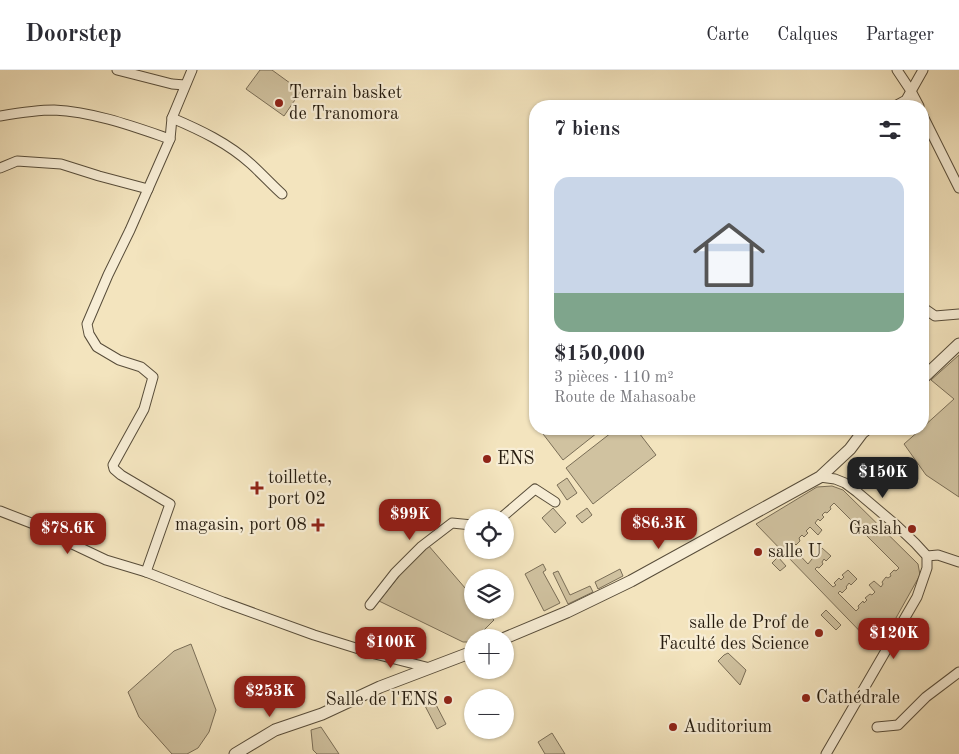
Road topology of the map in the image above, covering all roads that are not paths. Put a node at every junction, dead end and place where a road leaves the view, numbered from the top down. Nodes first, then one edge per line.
1 (117, 70) edge
2 (192, 70) edge
3 (897, 70) edge
4 (923, 70) edge
5 (185, 85) junction
6 (912, 91) junction
7 (906, 100) edge
8 (916, 100) edge
9 (0, 116) edge
10 (172, 118) junction
11 (929, 128) edge
12 (170, 139) junction
13 (0, 168) edge
14 (148, 188) junction
15 (959, 188) edge
16 (282, 194) dead end
17 (929, 312) edge
18 (959, 314) edge
19 (959, 344) edge
20 (929, 372) edge
21 (860, 435) edge
22 (820, 477) junction
23 (555, 502) dead end
24 (512, 509) edge
25 (0, 511) edge
26 (464, 524) edge
27 (927, 556) junction
28 (959, 562) edge
29 (146, 572) junction
30 (370, 605) dead end
31 (514, 634) edge
32 (464, 655) edge
33 (430, 668) junction
34 (959, 672) edge
35 (877, 727) dead end
36 (235, 754) edge
37 (826, 754) edge

1 - 5 street
2 - 5 street
3 - 6 street
4 - 6 street
5 - 10 street
6 - 7 street
6 - 8 street
9 - 12 street
10 - 12 street
10 - 16 street
11 - 15 street
12 - 14 street
13 - 14 street
14 - 29 street
17 - 18 street
19 - 20 street
21 - 22 street
22 - 27 street
22 - 31 street
23 - 24 street
25 - 29 street
26 - 30 street
27 - 28 street
27 - 37 street
29 - 33 street
32 - 33 street
33 - 36 street
34 - 35 street

